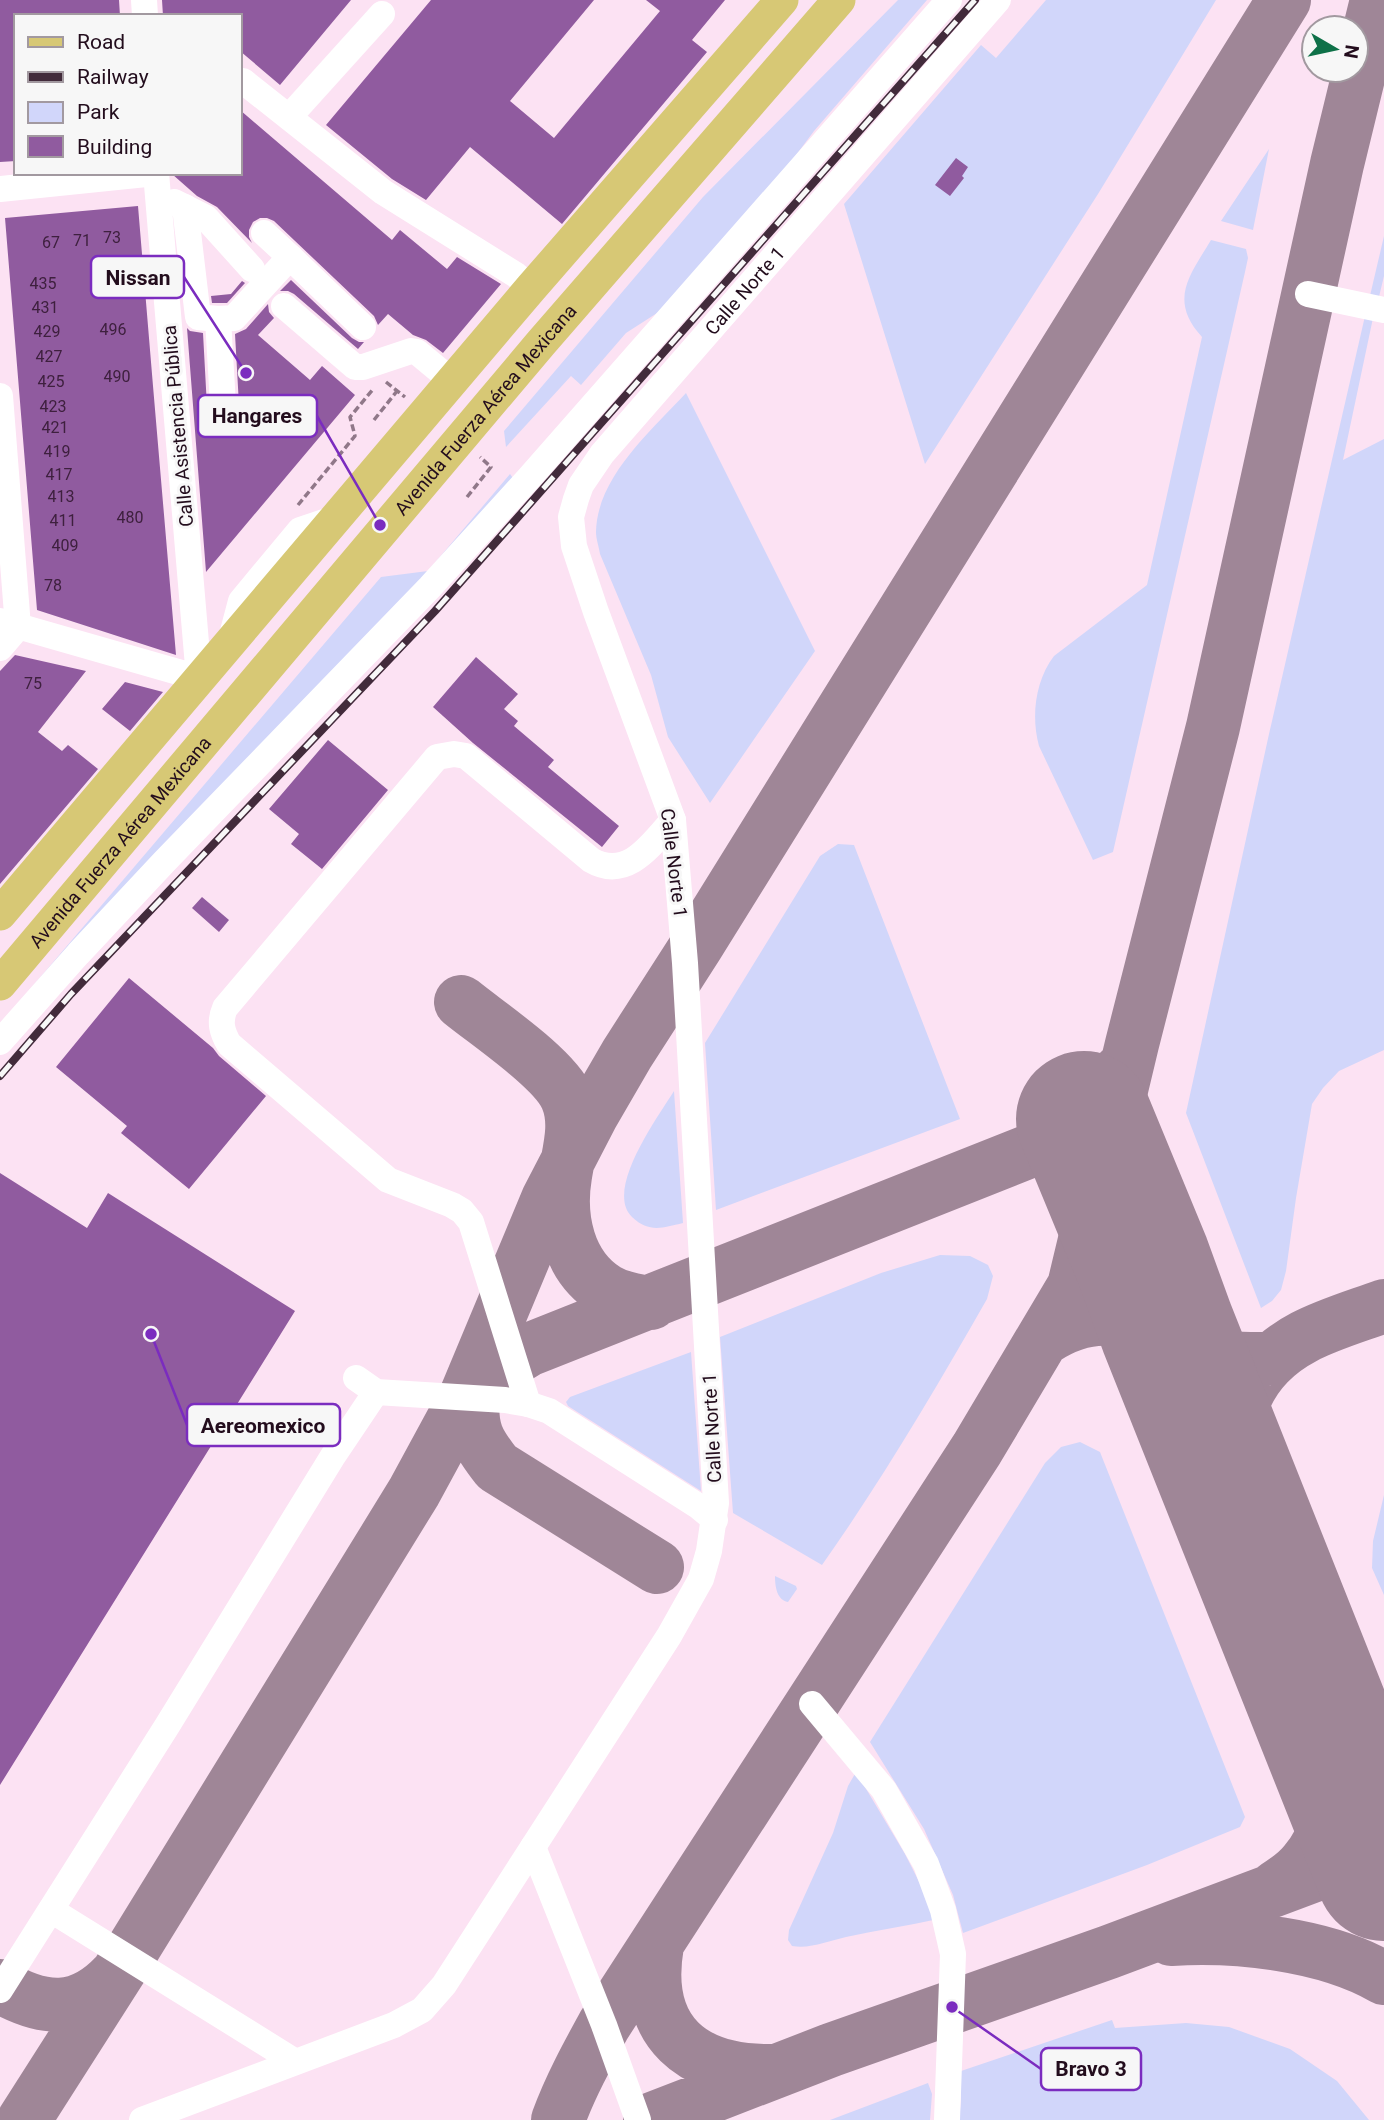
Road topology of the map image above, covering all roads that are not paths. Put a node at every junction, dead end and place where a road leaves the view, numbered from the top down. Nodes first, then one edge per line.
1 (782, 0) edge
2 (798, 0) edge
3 (827, 0) edge
4 (839, 0) edge
5 (948, 0) edge
6 (998, 0) edge
7 (382, 14) dead end
8 (243, 81) dead end
9 (289, 117) junction
10 (158, 185) edge
11 (0, 189) edge
12 (186, 213) junction
13 (264, 233) dead end
14 (290, 257) junction
15 (252, 269) dead end
16 (531, 288) junction
17 (1308, 294) dead end
18 (284, 306) dead end
19 (1384, 310) edge
20 (218, 319) junction
21 (363, 327) dead end
22 (452, 381) junction
23 (0, 396) edge
24 (223, 405) dead end
25 (9, 624) edge
26 (0, 648) edge
27 (199, 678) junction
28 (673, 820) junction
29 (0, 914) edge
30 (0, 933) edge
31 (0, 964) edge
32 (0, 984) edge
33 (0, 1042) edge
34 (528, 1404) junction
35 (715, 1520) junction
36 (812, 1704) dead end
37 (533, 1847) junction
38 (51, 1910) junction
39 (0, 1990) edge
40 (294, 2061) junction
41 (142, 2120) edge
42 (638, 2120) edge
43 (947, 2120) edge

1 - 16 main road
2 - 30 street
3 - 31 street
4 - 32 main road, Avenida Fuerza Aérea Mexicana
5 - 33 street
6 - 28 street, Calle Norte 1
7 - 9 street
8 - 9 street
9 - 16 street
10 - 11 street
10 - 12 street
10 - 27 street, Calle Asistencia Pública
12 - 15 street
12 - 20 street
13 - 14 street
14 - 20 street
14 - 21 street
16 - 22 main road
17 - 19 street
18 - 22 street
20 - 24 street
22 - 27 main road
23 - 25 street
25 - 26 street
25 - 27 street
27 - 29 main road
28 - 34 street
28 - 35 street, Calle Norte 1
34 - 35 street
34 - 38 street
35 - 37 street, Calle Norte 1
36 - 43 street
37 - 40 street, Calle Norte 1
37 - 42 street
38 - 39 street
38 - 40 street
40 - 41 street, Calle Norte 1

